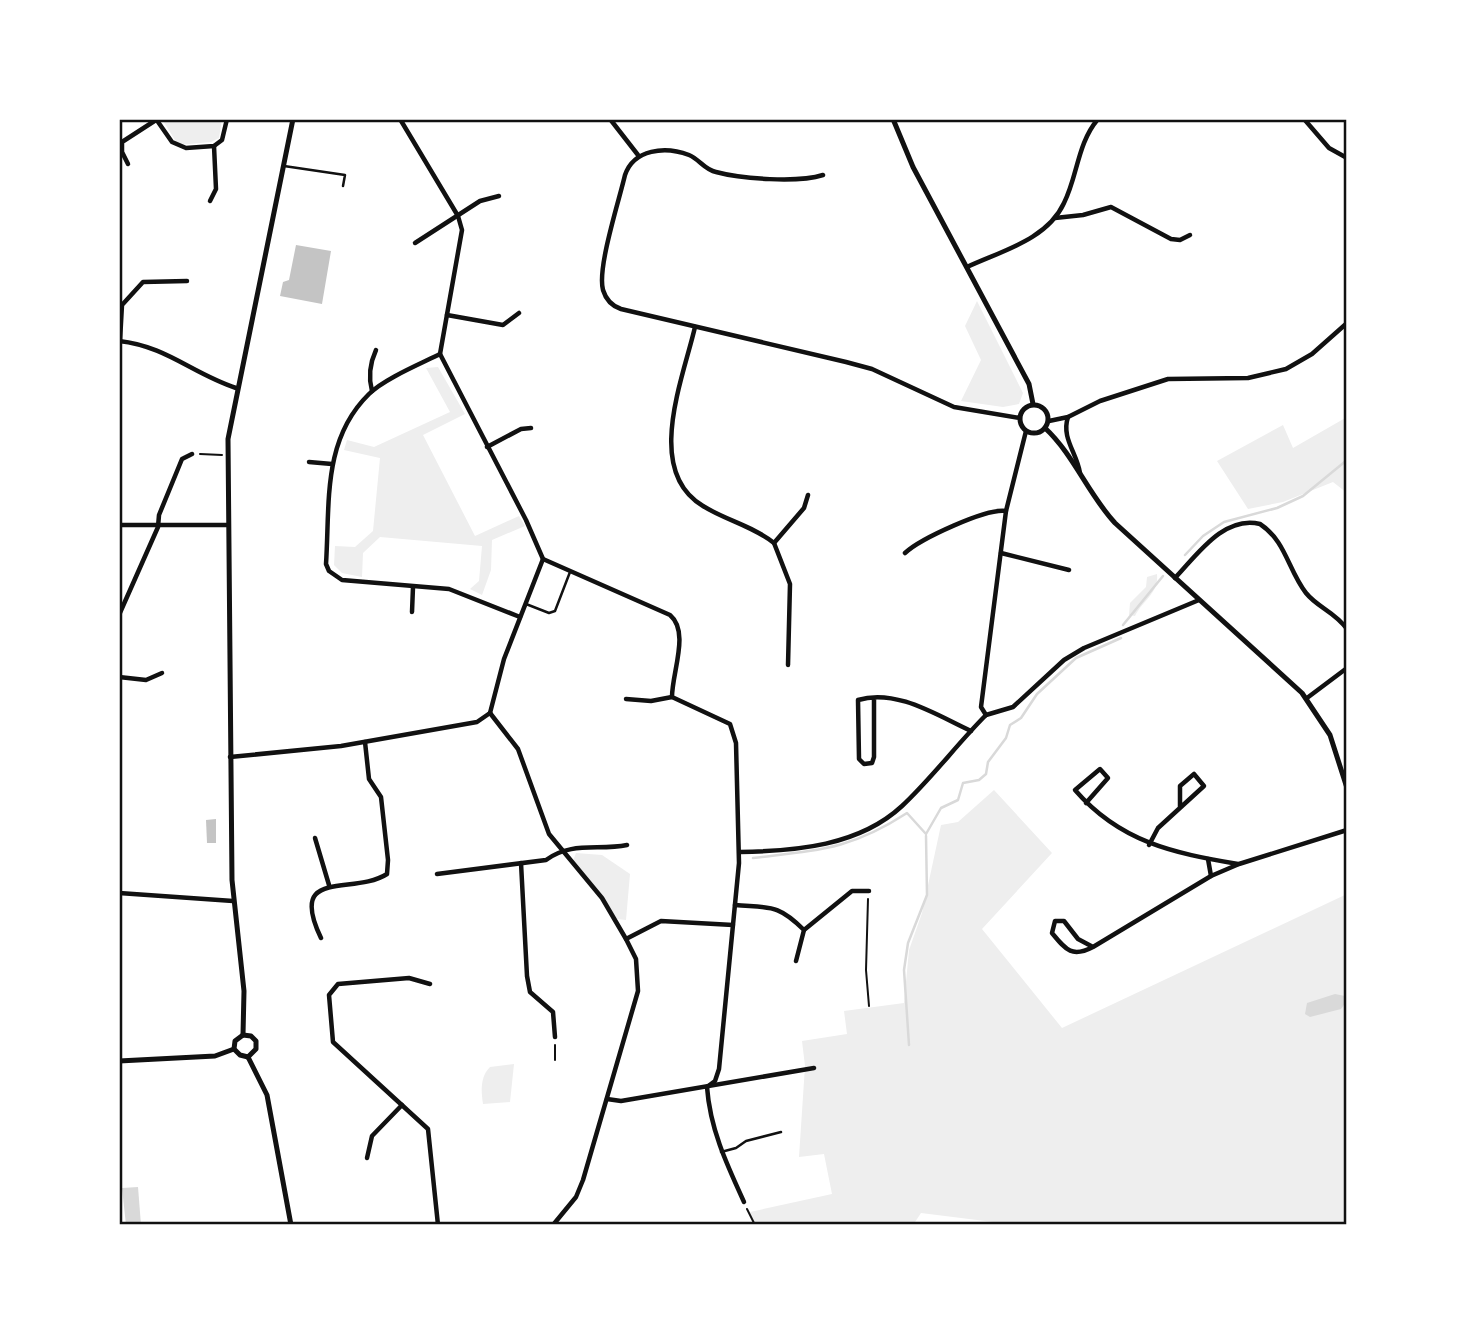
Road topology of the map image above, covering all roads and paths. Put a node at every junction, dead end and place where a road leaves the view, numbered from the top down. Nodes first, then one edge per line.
1 (227, 119) edge
2 (293, 119) edge
3 (400, 119) edge
4 (610, 119) edge
5 (893, 119) edge
6 (1098, 119) edge
7 (1304, 119) edge
8 (156, 120) edge
9 (214, 146) junction
10 (638, 155) junction
11 (1347, 158) edge
12 (128, 164) dead end
13 (284, 166) junction
14 (823, 175) dead end
15 (343, 186) dead end
16 (499, 196) dead end
17 (210, 201) dead end
18 (458, 216) junction
19 (1054, 218) junction
20 (1190, 235) dead end
21 (415, 243) dead end
22 (967, 267) junction
23 (187, 281) dead end
24 (519, 313) dead end
25 (447, 315) junction
26 (1347, 323) edge
27 (695, 327) junction
28 (120, 341) edge
29 (376, 350) dead end
30 (440, 354) junction
31 (236, 388) junction
32 (372, 391) junction
33 (1033, 404) junction
34 (1068, 417) junction
35 (1020, 418) junction
36 (1049, 421) junction
37 (531, 428) dead end
38 (1045, 428) junction
39 (1026, 430) junction
40 (487, 447) junction
41 (192, 454) joint
42 (228, 455) junction
43 (309, 462) dead end
44 (332, 464) junction
45 (1081, 478) junction
46 (808, 495) dead end
47 (1006, 511) junction
48 (119, 525) edge
49 (228, 525) junction
50 (158, 527) junction
51 (774, 543) junction
52 (905, 553) dead end
53 (1001, 553) junction
54 (543, 559) junction
55 (1069, 570) dead end
56 (570, 572) junction
57 (1175, 578) junction
58 (413, 587) junction
59 (1199, 600) junction
60 (526, 604) junction
61 (412, 612) dead end
62 (119, 615) edge
63 (520, 617) junction
64 (1347, 629) edge
65 (788, 665) dead end
66 (1347, 668) edge
67 (162, 673) dead end
68 (119, 677) edge
69 (672, 696) junction
70 (874, 698) junction
71 (1307, 698) junction
72 (626, 699) dead end
73 (490, 713) junction
74 (986, 715) junction
75 (971, 731) junction
76 (365, 742) junction
77 (230, 757) junction
78 (1345, 771) edge
79 (1347, 788) edge
80 (1086, 803) junction
81 (1180, 807) junction
82 (1347, 830) edge
83 (315, 838) dead end
84 (627, 845) dead end
85 (1149, 845) junction
86 (561, 849) junction
87 (740, 852) junction
88 (1208, 859) junction
89 (521, 863) junction
90 (1239, 864) junction
91 (437, 874) dead end
92 (1211, 876) junction
93 (329, 885) junction
94 (869, 891) joint
95 (119, 893) edge
96 (233, 901) junction
97 (735, 905) junction
98 (733, 925) junction
99 (804, 930) junction
100 (321, 938) dead end
101 (626, 939) junction
102 (1093, 947) junction
103 (796, 961) dead end
104 (430, 984) dead end
105 (869, 1006) dead end
106 (243, 1035) junction
107 (555, 1037) joint
108 (234, 1049) junction
109 (248, 1056) junction
110 (555, 1060) dead end
111 (119, 1061) edge
112 (814, 1068) dead end
113 (707, 1087) junction
114 (607, 1099) junction
115 (402, 1105) junction
116 (780, 1132) dead end
117 (721, 1152) junction
118 (367, 1158) dead end
119 (744, 1202) joint
120 (291, 1225) edge
121 (438, 1225) edge
122 (553, 1225) edge
123 (755, 1225) edge

1 - 9 street
2 - 13 street
3 - 18 street
4 - 10 street
5 - 22 street
6 - 19 street
7 - 11 street
8 - 9 street
8 - 12 street
9 - 17 street
10 - 14 street
10 - 27 street
13 - 15 lane
13 - 31 street
16 - 18 street
18 - 21 street
18 - 25 street
19 - 20 street
19 - 22 street
22 - 33 street
23 - 28 street
24 - 25 street
25 - 30 street
26 - 34 street
27 - 35 street
27 - 51 street
28 - 31 street
29 - 32 street
30 - 32 street
30 - 40 street
31 - 42 street
32 - 44 street
33 - 35 street
33 - 36 street
34 - 36 street
34 - 45 street
35 - 39 street
36 - 38 street
37 - 40 street
38 - 39 street
38 - 45 street
39 - 47 street
40 - 54 street
41 - 42 path
41 - 50 street
42 - 49 street
43 - 44 street
44 - 58 street
45 - 57 street
46 - 51 street
47 - 52 street
47 - 53 street
48 - 50 street
49 - 50 street
49 - 77 street
50 - 62 street
51 - 65 street
53 - 55 street
53 - 74 street
54 - 56 street
54 - 60 street
56 - 60 lane
56 - 69 street
57 - 59 street
57 - 64 street
58 - 61 street
58 - 63 street
59 - 71 street
59 - 74 street
60 - 63 street
63 - 73 street
66 - 71 street
67 - 68 street
69 - 72 street
69 - 87 street
70 - 70 street
70 - 75 street
71 - 78 street
73 - 76 street
73 - 86 street
74 - 75 street
75 - 87 street
76 - 77 street
76 - 93 street
77 - 96 street
78 - 79 street
80 - 80 street
80 - 85 street
81 - 81 street
81 - 85 street
82 - 90 street
83 - 93 street
84 - 86 street
85 - 88 street
86 - 89 street
86 - 101 street
87 - 97 street
88 - 90 street
88 - 92 street
89 - 91 street
89 - 107 street
90 - 92 street
92 - 102 street
93 - 100 street
94 - 99 street
94 - 105 path
95 - 96 street
96 - 106 street
97 - 98 street
97 - 99 street
98 - 101 street
98 - 113 street
99 - 103 street
101 - 114 street
102 - 102 street
104 - 115 street
106 - 108 street
106 - 109 street
107 - 110 path
108 - 109 street
108 - 111 street
109 - 120 street
112 - 113 street
113 - 114 street
113 - 117 street
114 - 122 street
115 - 118 street
115 - 121 street
116 - 117 lane
117 - 119 street
119 - 123 path

